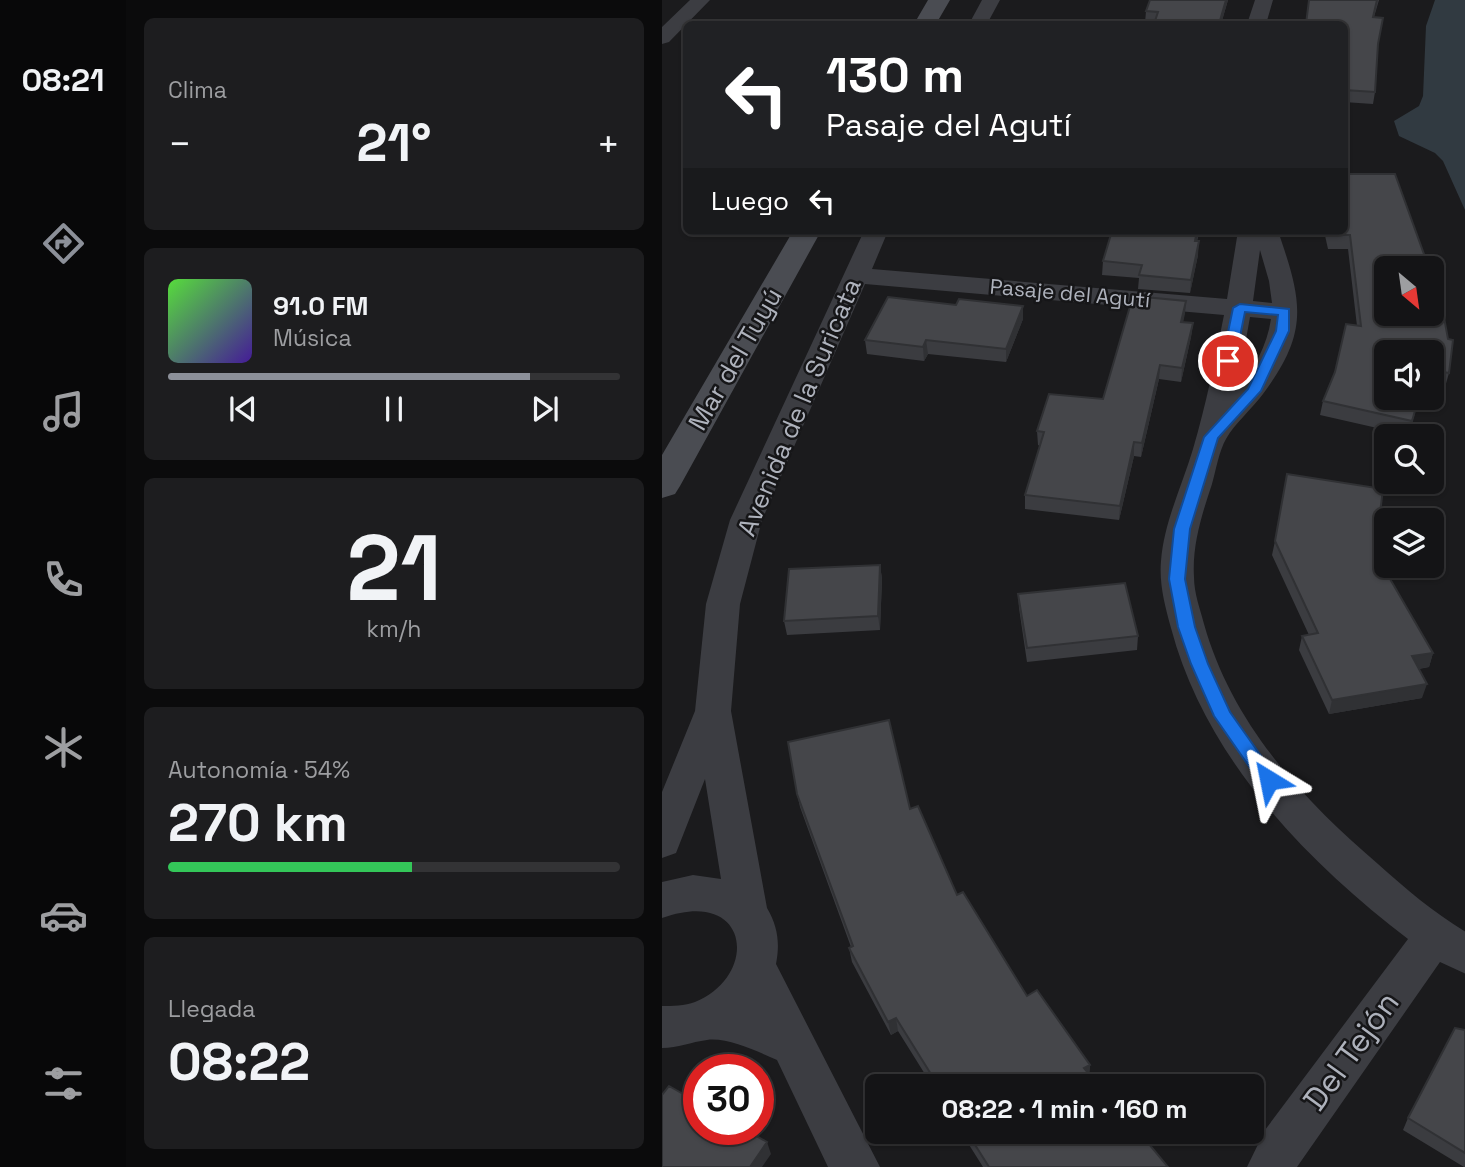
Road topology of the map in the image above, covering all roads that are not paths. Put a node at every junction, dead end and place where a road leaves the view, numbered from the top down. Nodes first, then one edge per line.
1 (939, 0) edge
2 (990, 0) edge
3 (1264, 0) edge
4 (710, 4) edge
5 (693, 21) edge
6 (704, 21) edge
7 (927, 21) edge
8 (980, 21) edge
9 (1259, 21) edge
10 (683, 30) edge
11 (683, 42) edge
12 (666, 47) edge
13 (805, 235) edge
14 (874, 235) edge
15 (1249, 235) edge
16 (1267, 235) edge
17 (855, 275) junction
18 (1240, 308) junction
19 (1285, 312) junction
20 (1211, 437) junction
21 (662, 486) edge
22 (713, 710) junction
23 (662, 841) edge
24 (662, 900) edge
25 (747, 913) junction
26 (1450, 946) edge
27 (756, 968) junction
28 (708, 1019) junction
29 (662, 1027) edge
30 (792, 1044) junction
31 (856, 1167) edge
32 (1271, 1167) edge

1 - 7 street
2 - 8 street
3 - 9 street
4 - 5 street
4 - 6 street
10 - 12 street
11 - 12 street
13 - 21 street, Mar del Tuyú
14 - 17 street, Avenida de la Suricata
15 - 18 street
16 - 19 street
17 - 18 street, Pasaje del Agutí
17 - 22 street, Avenida de la Suricata
18 - 19 street, Pasaje del Agutí
18 - 20 street
19 - 20 street
20 - 26 street
22 - 23 street, Avenida de la Suricata
22 - 25 street, Avenida de la Suricata
24 - 25 street
25 - 27 street, Avenida de la Suricata
26 - 32 street, Del Tejón
27 - 28 street
27 - 30 street
28 - 29 street
28 - 30 street
30 - 31 street

